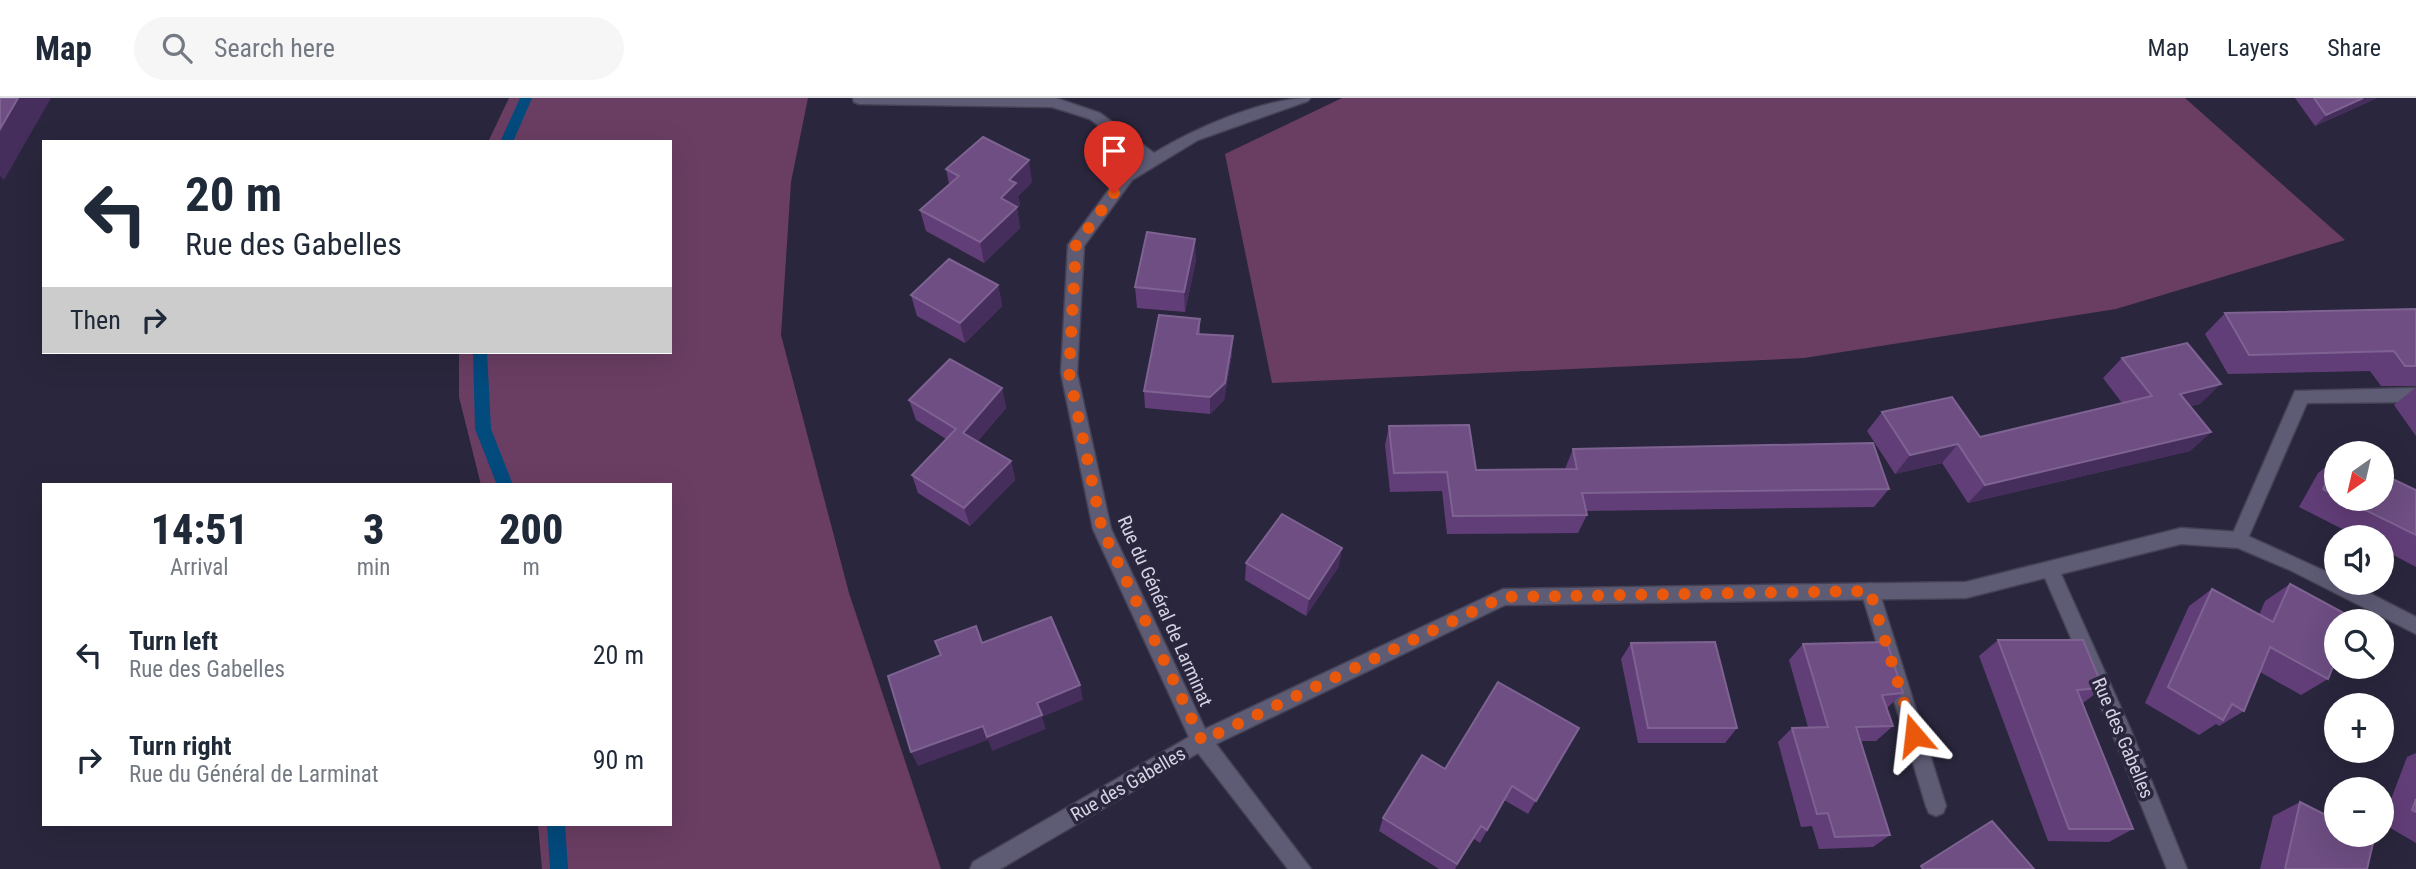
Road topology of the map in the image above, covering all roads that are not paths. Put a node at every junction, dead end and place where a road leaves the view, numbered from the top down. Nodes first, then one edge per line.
1 (1304, 98) edge
2 (859, 99) edge
3 (1153, 160) junction
4 (2416, 395) edge
5 (2239, 540) junction
6 (2050, 569) junction
7 (1870, 591) junction
8 (2416, 626) edge
9 (1202, 741) junction
10 (1936, 806) dead end
11 (980, 869) edge
12 (1301, 869) edge
13 (2177, 869) edge

1 - 3 street, Rue du Général de Larminat
2 - 3 street
3 - 9 street, Rue du Général de Larminat
4 - 5 street
5 - 6 street, Rue des Gabelles
5 - 8 street, Rue des Gabelles
6 - 7 street, Rue des Gabelles
6 - 13 street, Rue des Gabelles
7 - 9 street, Rue des Gabelles
7 - 10 street
9 - 11 street, Rue des Gabelles
9 - 12 street, Rue du Général de Larminat

